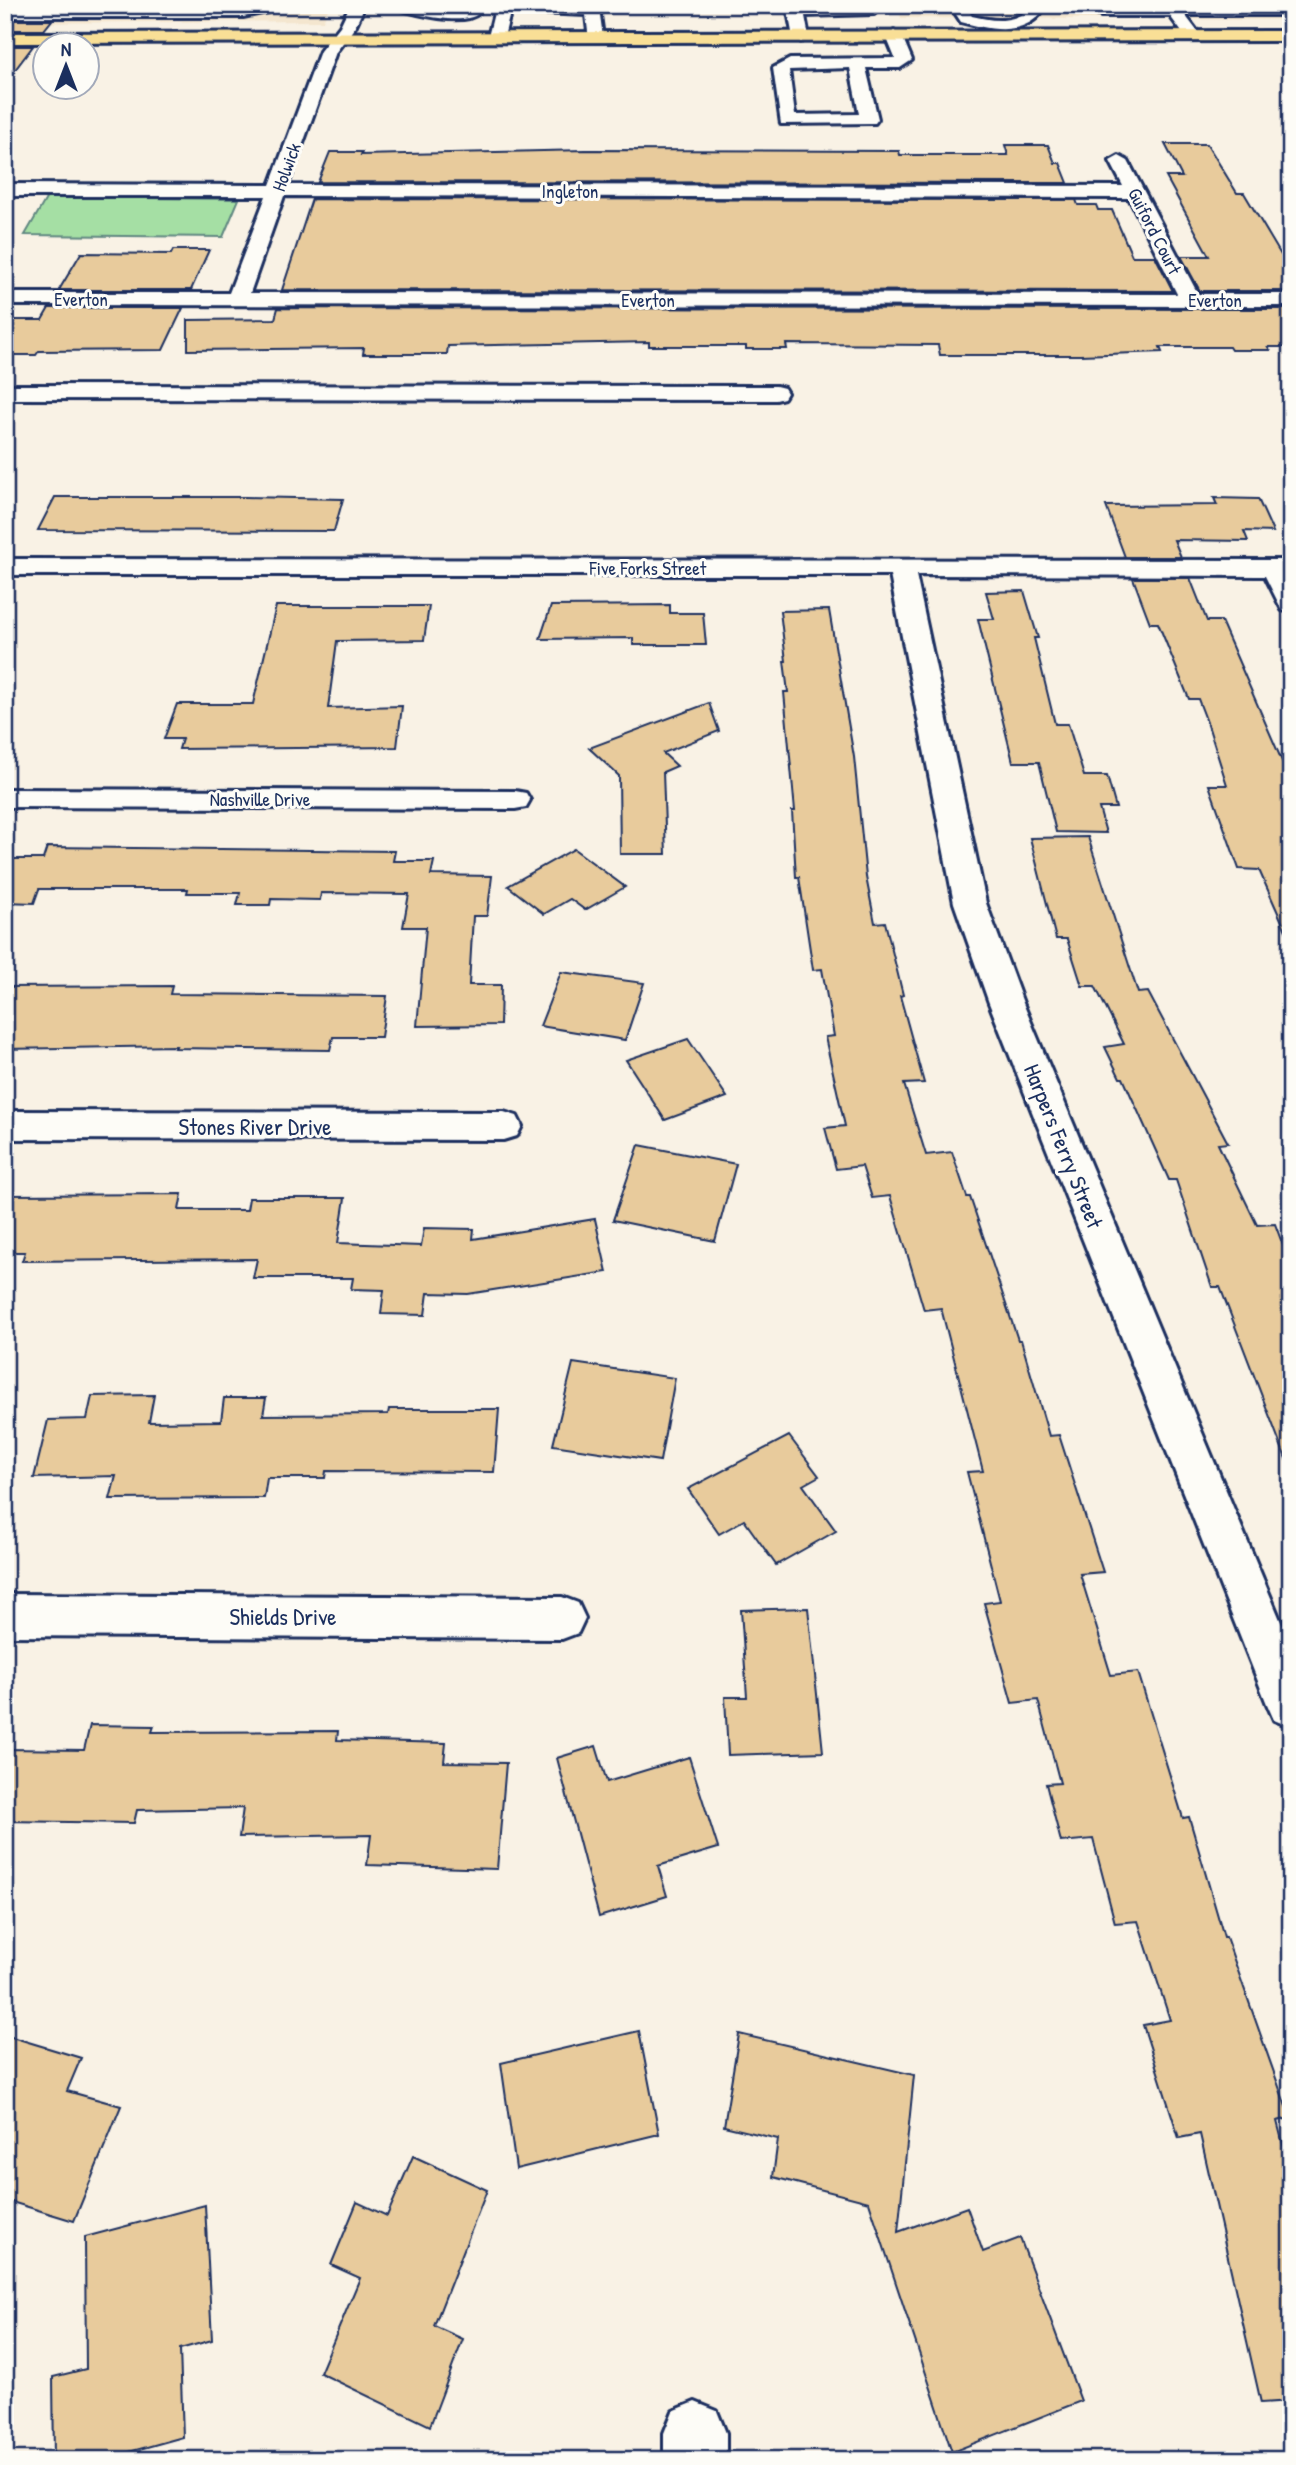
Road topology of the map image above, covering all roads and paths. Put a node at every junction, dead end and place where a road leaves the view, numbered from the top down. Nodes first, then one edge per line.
1 (265, 5) edge
2 (358, 5) edge
3 (401, 5) edge
4 (957, 5) edge
5 (1029, 5) edge
6 (1097, 5) edge
7 (496, 7) edge
8 (546, 8) edge
9 (1172, 8) edge
10 (1291, 10) edge
11 (869, 11) dead end
12 (5, 12) edge
13 (471, 13) junction
14 (1003, 30) junction
15 (894, 36) junction
16 (1193, 36) junction
17 (1291, 36) edge
18 (339, 37) junction
19 (466, 37) junction
20 (496, 37) junction
21 (541, 37) junction
22 (595, 37) junction
23 (801, 37) junction
24 (5, 38) edge
25 (857, 65) junction
26 (1119, 161) dead end
27 (5, 190) edge
28 (277, 190) junction
29 (1135, 192) junction
30 (5, 299) edge
31 (237, 300) junction
32 (1191, 300) junction
33 (1291, 300) edge
34 (5, 392) edge
35 (776, 393) dead end
36 (5, 567) edge
37 (1283, 568) edge
38 (902, 569) junction
39 (1291, 604) edge
40 (5, 798) edge
41 (515, 800) dead end
42 (5, 1125) edge
43 (504, 1126) dead end
44 (5, 1615) edge
45 (562, 1618) dead end
46 (1291, 1703) edge

1 - 12 street
2 - 18 street, Holwick
3 - 13 street
4 - 14 street
5 - 14 street
6 - 9 street
7 - 13 street
7 - 20 street
8 - 21 street
8 - 22 street
9 - 10 street
9 - 16 street
11 - 23 street
13 - 19 street
14 - 15 main road
14 - 16 main road
15 - 23 main road
15 - 25 street
16 - 17 main road
18 - 19 main road
18 - 24 main road
18 - 28 street, Holwick
19 - 20 main road
20 - 21 main road
21 - 22 main road
22 - 23 main road
25 - 25 street
26 - 29 street, Guiford Court
27 - 28 street, Ingleton
28 - 29 street, Ingleton
28 - 31 street, Holwick
29 - 32 street, Guiford Court
30 - 31 street, Everton
31 - 32 street, Everton
32 - 33 street, Everton
34 - 35 street
36 - 38 street, Five Forks Street
37 - 38 street, Five Forks Street
37 - 39 street
38 - 46 street, Harpers Ferry Street
40 - 41 street, Nashville Drive
42 - 43 street, Stones River Drive
44 - 45 street, Shields Drive

